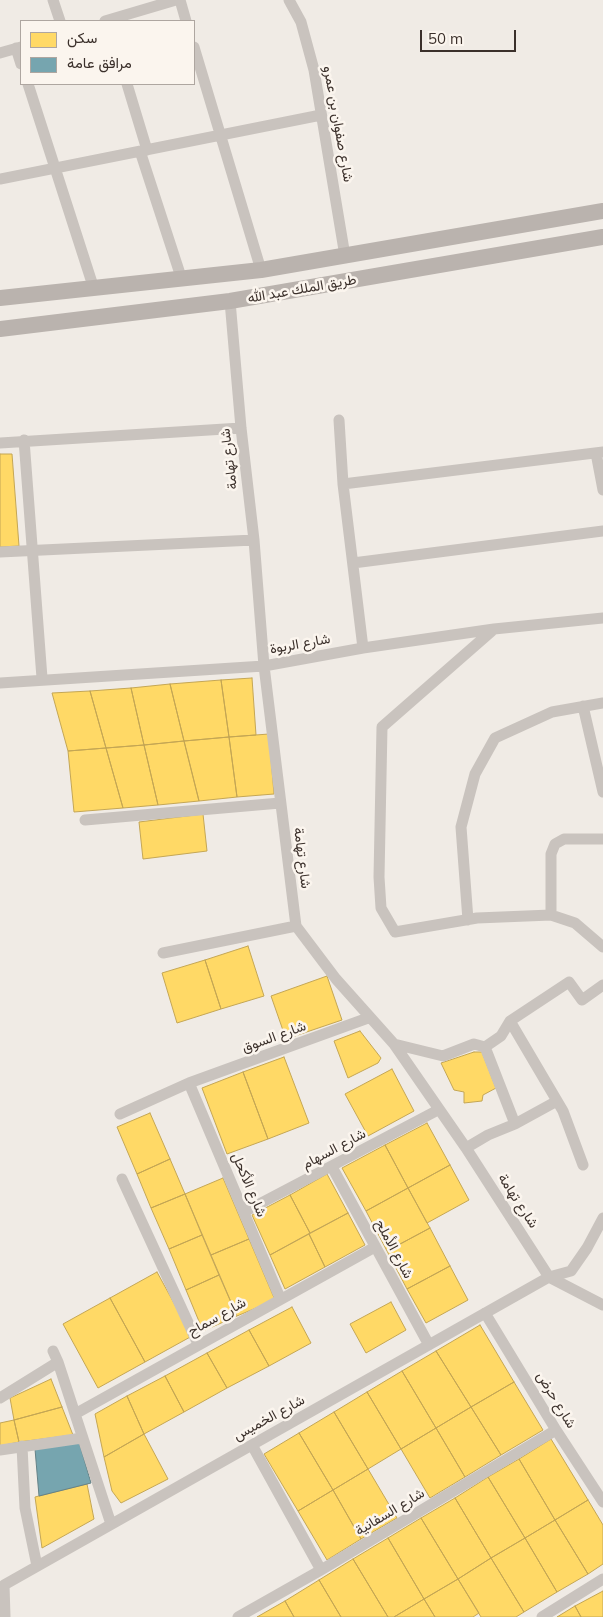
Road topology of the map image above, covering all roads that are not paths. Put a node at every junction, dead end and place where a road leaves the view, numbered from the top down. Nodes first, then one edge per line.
1 (53, 0) edge
2 (176, 0) edge
3 (180, 0) edge
4 (289, 0) edge
5 (60, 20) edge
6 (110, 20) edge
7 (186, 20) edge
8 (19, 47) edge
9 (195, 50) edge
10 (0, 53) edge
11 (28, 85) edge
12 (127, 85) edge
13 (321, 115) junction
14 (220, 135) junction
15 (143, 151) junction
16 (55, 168) junction
17 (0, 180) edge
18 (603, 211) edge
19 (603, 236) edge
20 (345, 256) junction
21 (261, 270) junction
22 (182, 280) junction
23 (94, 289) junction
24 (0, 298) edge
25 (230, 301) junction
26 (0, 329) edge
27 (339, 420) dead end
28 (241, 428) junction
29 (24, 440) junction
30 (0, 443) edge
31 (600, 452) edge
32 (343, 484) junction
33 (603, 490) edge
34 (603, 531) edge
35 (254, 540) junction
36 (32, 550) junction
37 (0, 552) edge
38 (353, 563) junction
39 (603, 618) edge
40 (494, 629) junction
41 (364, 648) junction
42 (264, 666) junction
43 (42, 678) junction
44 (0, 683) edge
45 (603, 702) edge
46 (583, 706) junction
47 (603, 792) edge
48 (280, 803) junction
49 (85, 820) dead end
50 (603, 839) edge
51 (551, 915) junction
52 (468, 920) junction
53 (296, 926) junction
54 (603, 947) edge
55 (163, 953) dead end
56 (603, 985) edge
57 (368, 1018) junction
58 (510, 1021) junction
59 (394, 1044) junction
60 (485, 1047) junction
61 (189, 1083) junction
62 (557, 1101) junction
63 (438, 1110) junction
64 (120, 1114) dead end
65 (515, 1124) junction
66 (466, 1148) junction
67 (584, 1165) dead end
68 (332, 1167) junction
69 (122, 1179) dead end
70 (244, 1212) junction
71 (603, 1218) edge
72 (375, 1247) junction
73 (549, 1276) junction
74 (280, 1298) junction
75 (603, 1306) edge
76 (485, 1313) junction
77 (198, 1344) junction
78 (429, 1345) junction
79 (0, 1398) edge
80 (75, 1414) junction
81 (556, 1430) junction
82 (82, 1438) junction
83 (252, 1445) junction
84 (22, 1446) junction
85 (0, 1450) edge
86 (603, 1502) edge
87 (111, 1524) junction
88 (37, 1566) junction
89 (321, 1570) junction
90 (603, 1579) edge
91 (2, 1604) edge
92 (4, 1617) edge
93 (238, 1617) edge
94 (542, 1617) edge

1 - 5 street
2 - 6 street
3 - 7 street
4 - 13 street, شارع صفوان بن عمرو
8 - 10 street
9 - 14 street
11 - 16 street
12 - 15 street
13 - 14 street
13 - 20 street, شارع صفوان بن عمرو
14 - 15 street
14 - 21 street
15 - 16 street
15 - 22 street
16 - 17 street
16 - 23 street
18 - 20 main road, طريق الملك عبد الله
19 - 25 main road, طريق الملك عبد الله
20 - 21 main road, طريق الملك عبد الله
21 - 22 main road, طريق الملك عبد الله
22 - 23 main road, طريق الملك عبد الله
23 - 24 main road, طريق الملك عبد الله
25 - 26 main road, طريق الملك عبد الله
25 - 28 street, شارع تهامة
27 - 32 street
28 - 29 street
28 - 35 street, شارع تهامة
29 - 30 street
29 - 36 street
31 - 32 street
31 - 33 street
32 - 38 street
34 - 38 street
35 - 36 street
35 - 42 street, شارع تهامة
36 - 37 street
36 - 43 street
38 - 41 street
39 - 40 street, شارع الربوة
40 - 41 street, شارع الربوة
40 - 52 street
41 - 42 street, شارع الربوة
42 - 43 street, شارع الربوة
42 - 48 street, شارع تهامة
43 - 44 street, شارع الربوة
45 - 46 street
46 - 47 street
46 - 52 street
48 - 49 street
48 - 53 street, شارع تهامة
50 - 51 street
51 - 52 street
51 - 54 street
53 - 55 street
53 - 57 street, شارع تهامة
56 - 58 street
57 - 59 street, شارع تهامة
57 - 61 street, شارع السوق
58 - 60 street
58 - 62 street
59 - 60 street
59 - 63 street, شارع تهامة
60 - 65 street
61 - 64 street, شارع السوق
61 - 70 street, شارع الأكحل
62 - 65 street
62 - 67 street
63 - 66 street, شارع تهامة
63 - 68 street, شارع السهام
65 - 66 street
66 - 73 street, شارع تهامة
68 - 70 street, شارع السهام
68 - 72 street, شارع الأملح
69 - 77 street
70 - 74 street, شارع الأكحل
71 - 73 street, شارع الخميس
72 - 74 street, شارع سماح
72 - 78 street, شارع الأملح
73 - 75 street, شارع تهامة
73 - 76 street, شارع الخميس
74 - 77 street, شارع سماح
76 - 78 street, شارع الخميس
76 - 81 street, شارع حرض
77 - 80 street, شارع سماح
78 - 83 street, شارع الخميس
79 - 80 street
80 - 82 street
81 - 86 street, شارع حرض
81 - 89 street, شارع السفانية
82 - 84 street
82 - 87 street
83 - 87 street, شارع الخميس
83 - 89 street
84 - 85 street
84 - 88 street
87 - 88 street, شارع الخميس
88 - 91 street, شارع الخميس
89 - 93 street, شارع السفانية
90 - 94 street
91 - 92 street

